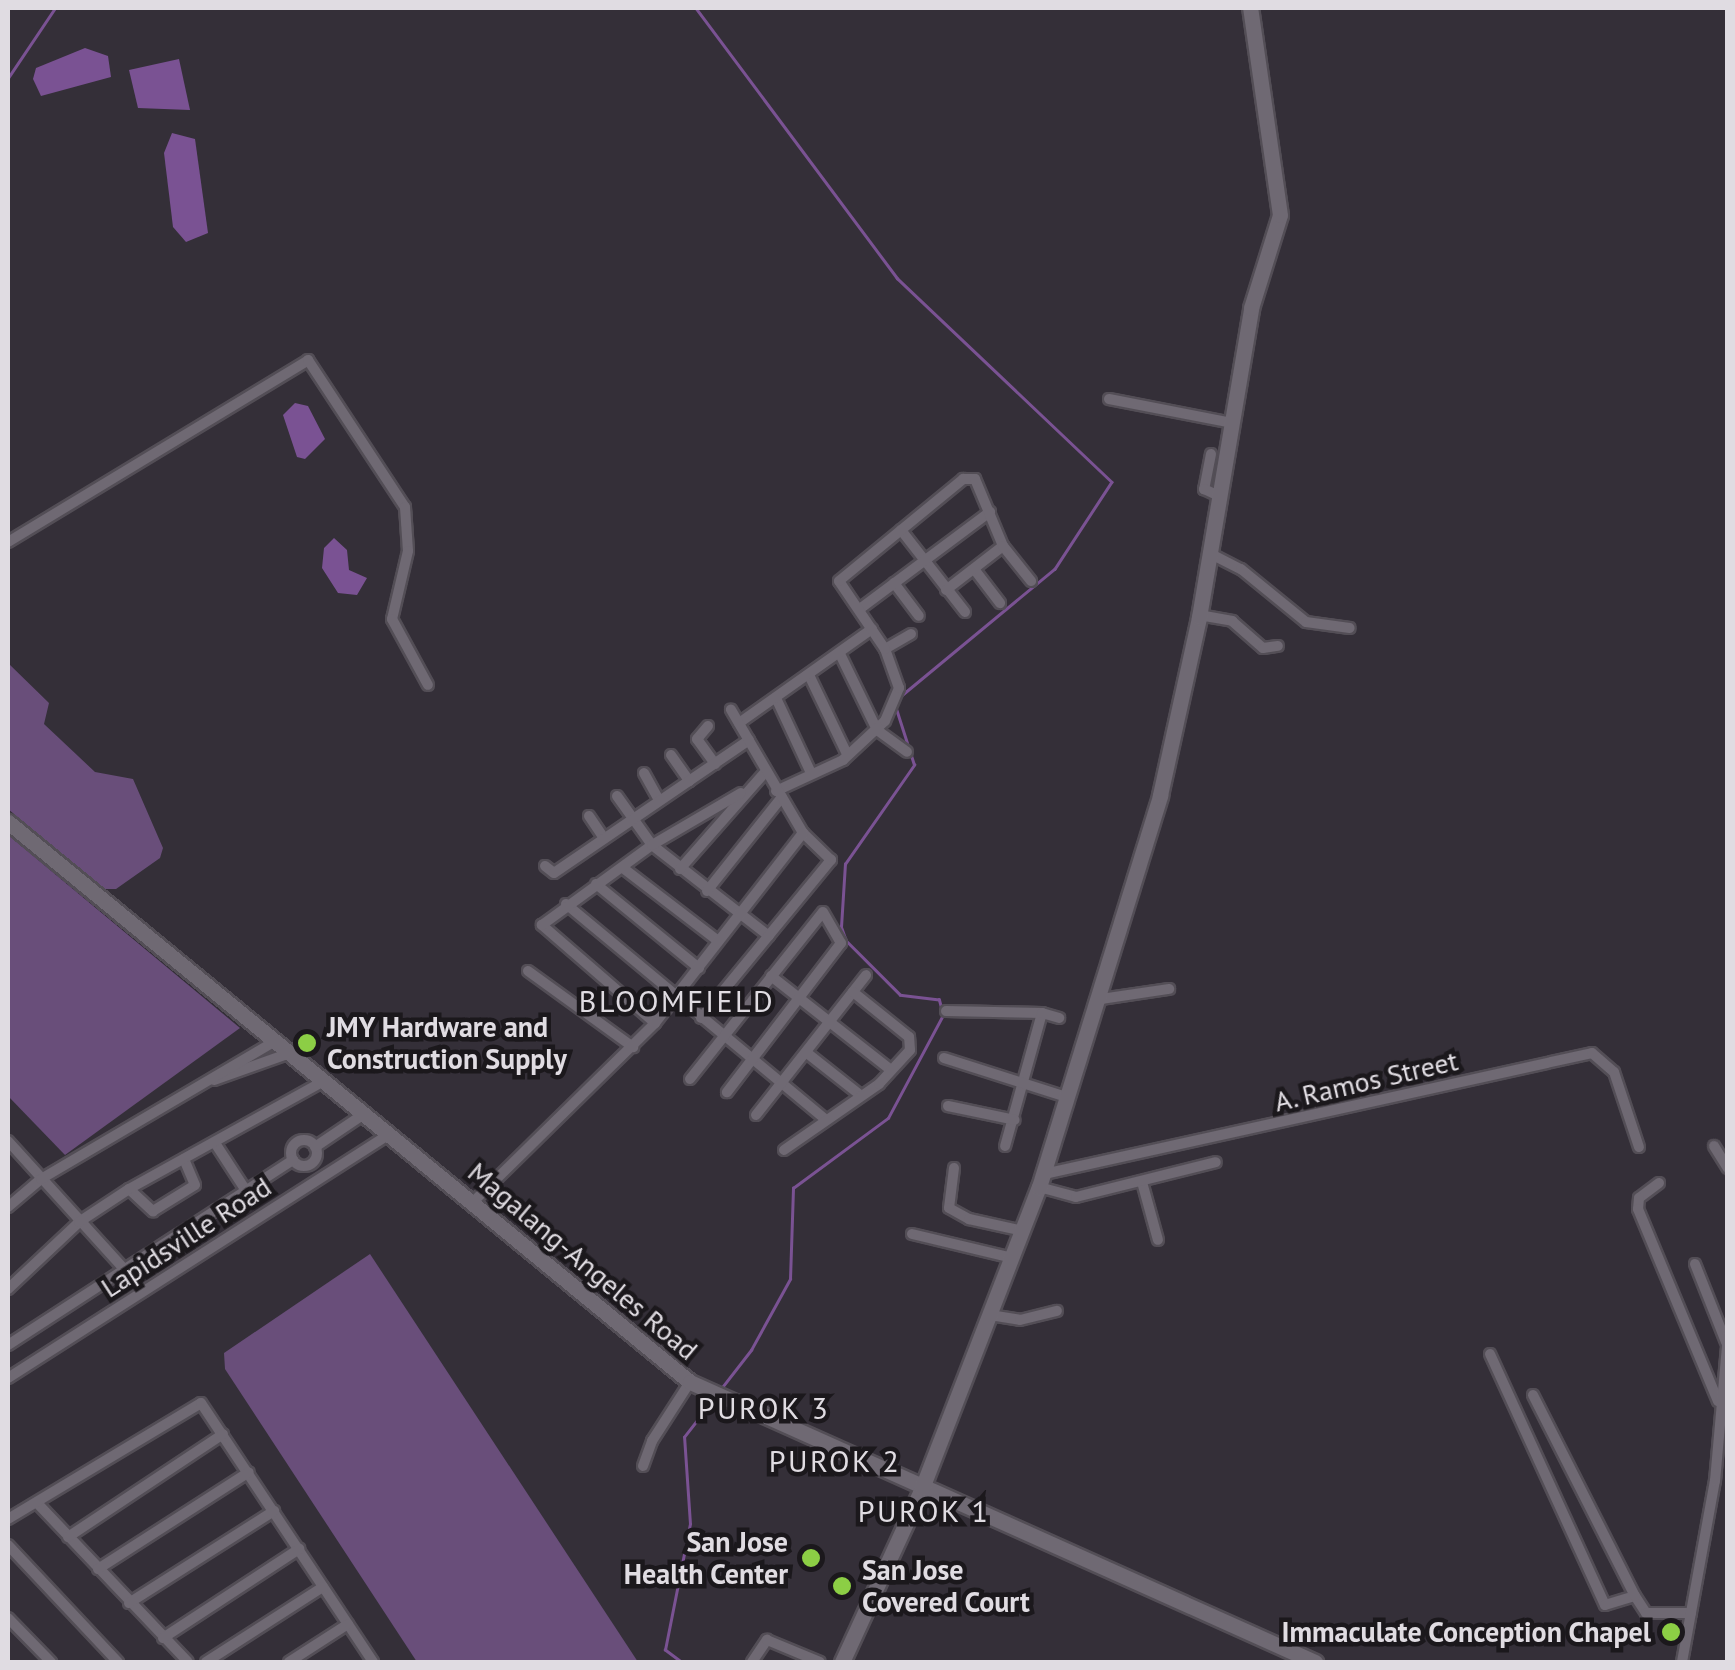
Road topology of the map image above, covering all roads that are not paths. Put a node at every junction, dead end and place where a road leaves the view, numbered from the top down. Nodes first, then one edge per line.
1 (1250, 8) edge
2 (1109, 399) dead end
3 (1232, 424) junction
4 (1211, 454) dead end
5 (1220, 496) junction
6 (990, 512) junction
7 (901, 530) junction
8 (8, 542) edge
9 (1002, 546) junction
10 (1209, 553) junction
11 (925, 562) junction
12 (974, 569) junction
13 (1031, 580) dead end
14 (894, 583) junction
15 (946, 590) junction
16 (1000, 603) dead end
17 (860, 608) junction
18 (965, 612) dead end
19 (919, 616) dead end
20 (1199, 616) junction
21 (1350, 628) dead end
22 (872, 629) junction
23 (911, 634) dead end
24 (1278, 646) dead end
25 (884, 650) junction
26 (840, 654) junction
27 (809, 675) junction
28 (428, 685) dead end
29 (776, 698) junction
30 (730, 710) dead end
31 (738, 723) junction
32 (708, 726) dead end
33 (877, 730) junction
34 (749, 740) junction
35 (907, 752) dead end
36 (847, 754) junction
37 (670, 755) dead end
38 (716, 764) junction
39 (766, 771) junction
40 (810, 771) junction
41 (644, 773) dead end
42 (689, 781) junction
43 (740, 793) junction
44 (779, 794) junction
45 (617, 796) dead end
46 (659, 800) junction
47 (588, 816) dead end
48 (631, 818) junction
49 (8, 822) edge
50 (803, 833) junction
51 (604, 838) junction
52 (570, 842) dead end
53 (652, 845) junction
54 (577, 855) junction
55 (545, 866) dead end
56 (623, 868) junction
57 (680, 869) junction
58 (596, 884) junction
59 (707, 891) junction
60 (566, 904) junction
61 (739, 916) junction
62 (770, 936) junction
63 (718, 941) junction
64 (699, 968) junction
65 (528, 971) dead end
66 (866, 975) dead end
67 (771, 976) junction
68 (1169, 989) dead end
69 (853, 992) junction
70 (676, 995) junction
71 (1100, 999) junction
72 (801, 1000) junction
73 (946, 1011) dead end
74 (1042, 1014) junction
75 (700, 1018) junction
76 (1060, 1018) dead end
77 (655, 1023) junction
78 (830, 1023) junction
79 (722, 1036) junction
80 (272, 1043) junction
81 (632, 1048) junction
82 (807, 1053) junction
83 (253, 1054) junction
84 (287, 1054) junction
85 (944, 1058) dead end
86 (752, 1060) junction
87 (260, 1066) junction
88 (891, 1070) junction
89 (690, 1079) dead end
90 (214, 1080) junction
91 (322, 1082) junction
92 (1022, 1083) junction
93 (783, 1084) junction
94 (727, 1092) dead end
95 (859, 1094) junction
96 (1068, 1098) junction
97 (948, 1106) dead end
98 (364, 1114) junction
99 (756, 1115) dead end
100 (825, 1119) junction
101 (1014, 1120) junction
102 (389, 1134) junction
103 (8, 1142) edge
104 (215, 1142) junction
105 (315, 1146) junction
106 (1005, 1146) dead end
107 (1714, 1146) dead end
108 (1639, 1147) dead end
109 (784, 1150) dead end
110 (184, 1159) junction
111 (292, 1160) junction
112 (1216, 1162) dead end
113 (954, 1168) dead end
114 (1728, 1168) edge
115 (41, 1179) junction
116 (1042, 1181) junction
117 (1142, 1182) junction
118 (1659, 1183) dead end
119 (129, 1189) junction
120 (247, 1192) junction
121 (472, 1202) junction
122 (8, 1207) edge
123 (78, 1222) junction
124 (1022, 1231) junction
125 (912, 1234) dead end
126 (1158, 1240) dead end
127 (1013, 1258) junction
128 (1695, 1264) dead end
129 (124, 1269) junction
130 (8, 1289) edge
131 (1057, 1311) dead end
132 (990, 1315) junction
133 (1727, 1338) edge
134 (8, 1344) edge
135 (1490, 1354) dead end
136 (8, 1378) edge
137 (690, 1382) junction
138 (1533, 1395) dead end
139 (1721, 1406) junction
140 (223, 1434) junction
141 (643, 1466) dead end
142 (249, 1472) junction
143 (922, 1488) junction
144 (39, 1505) junction
145 (274, 1510) junction
146 (8, 1519) edge
147 (68, 1536) junction
148 (8, 1544) edge
149 (298, 1548) junction
150 (98, 1570) junction
151 (324, 1587) junction
152 (1635, 1596) junction
153 (129, 1603) junction
154 (1690, 1613) junction
155 (8, 1618) edge
156 (348, 1624) junction
157 (20, 1631) junction
158 (164, 1638) junction
159 (8, 1639) edge
160 (52, 1662) edge
161 (118, 1662) edge
162 (188, 1662) edge
163 (206, 1662) edge
164 (289, 1662) edge
165 (373, 1662) edge
166 (752, 1662) edge
167 (820, 1662) edge
168 (842, 1662) edge
169 (1315, 1662) edge
170 (1682, 1662) edge

1 - 3 street
2 - 3 street
3 - 5 street
4 - 5 street
5 - 10 street
6 - 7 street
6 - 9 street
6 - 11 street
7 - 11 street
7 - 17 street
8 - 28 street
9 - 12 street
9 - 13 street
10 - 20 street
10 - 21 street
11 - 14 street
11 - 15 street
12 - 15 street
12 - 16 street
14 - 17 street
14 - 19 street
15 - 18 street
17 - 22 street
20 - 24 street
20 - 71 street
22 - 25 street
22 - 26 street
23 - 25 street
25 - 33 street
26 - 27 street
26 - 33 street
27 - 29 street
27 - 36 street
29 - 31 street
29 - 40 street
30 - 31 street
31 - 34 street
32 - 38 street
33 - 35 street
33 - 36 street
34 - 38 street
34 - 39 street
36 - 40 street
37 - 42 street
38 - 42 street
39 - 43 street
39 - 44 street
40 - 44 street
41 - 46 street
42 - 46 street
43 - 53 street
43 - 57 street
44 - 50 street
44 - 59 street
45 - 48 street
46 - 48 street
47 - 51 street
48 - 51 street
48 - 53 street
49 - 80 street, Magalang-Angeles Road
50 - 61 street
50 - 62 street
51 - 54 street
52 - 54 street
53 - 56 street
53 - 57 street
54 - 55 street
56 - 58 street
56 - 63 street
57 - 59 street
58 - 60 street
58 - 64 street
59 - 61 street
60 - 70 street
60 - 77 street
61 - 62 street
61 - 63 street
62 - 75 street
63 - 64 street
64 - 70 street
65 - 81 street
66 - 69 street
67 - 72 street
67 - 72 street
67 - 79 street
68 - 71 street
69 - 78 street
69 - 88 street
70 - 75 street
70 - 77 street
71 - 96 street
72 - 78 street
72 - 86 street
73 - 74 street
74 - 76 street
74 - 92 street
75 - 79 street
77 - 81 street
78 - 82 street
78 - 88 street
79 - 86 street
79 - 89 street
80 - 83 street
80 - 84 street, Magalang-Angeles Road
81 - 121 street
82 - 93 street
82 - 95 street
83 - 87 street
83 - 90 street
84 - 87 street
84 - 91 street, Magalang-Angeles Road
85 - 92 street
86 - 93 street
86 - 94 street
87 - 90 street
88 - 95 street
90 - 115 street
91 - 98 street, Magalang-Angeles Road
91 - 104 street
92 - 96 street
92 - 101 street
93 - 99 street
93 - 100 street
95 - 100 street
96 - 116 street
97 - 101 street
98 - 102 street, Magalang-Angeles Road
98 - 105 street
100 - 109 street
101 - 106 street
102 - 121 street, Magalang-Angeles Road
102 - 136 street, Lapidsville Road
103 - 115 street
104 - 110 street
104 - 120 street
105 - 111 street
105 - 111 street
107 - 114 street
108 - 116 street, A. Ramos Street
110 - 119 street
110 - 119 street
111 - 120 street
112 - 117 street
113 - 124 street
115 - 122 street
115 - 123 street
116 - 117 street
116 - 124 street
117 - 126 street
118 - 139 street
119 - 123 street
120 - 129 street
121 - 137 street, Magalang-Angeles Road
123 - 129 street
123 - 130 street
124 - 127 street
125 - 127 street
127 - 132 street
128 - 133 street
129 - 134 street
131 - 132 street
132 - 143 street
133 - 139 street
135 - 152 street
137 - 141 street
137 - 143 street, Magalang-Angeles Road
138 - 152 street
139 - 154 street
140 - 142 street
140 - 144 street
140 - 147 street
142 - 145 street
142 - 150 street
143 - 168 street
143 - 169 street, Magalang-Angeles Road
144 - 146 street
144 - 147 street
145 - 149 street
145 - 153 street
147 - 150 street
148 - 161 street
149 - 151 street
149 - 158 street
150 - 153 street
151 - 156 street
151 - 163 street
152 - 154 street
153 - 158 street
154 - 170 street
155 - 157 street
156 - 164 street
156 - 165 street
157 - 159 street
157 - 160 street
158 - 162 street
166 - 167 street

